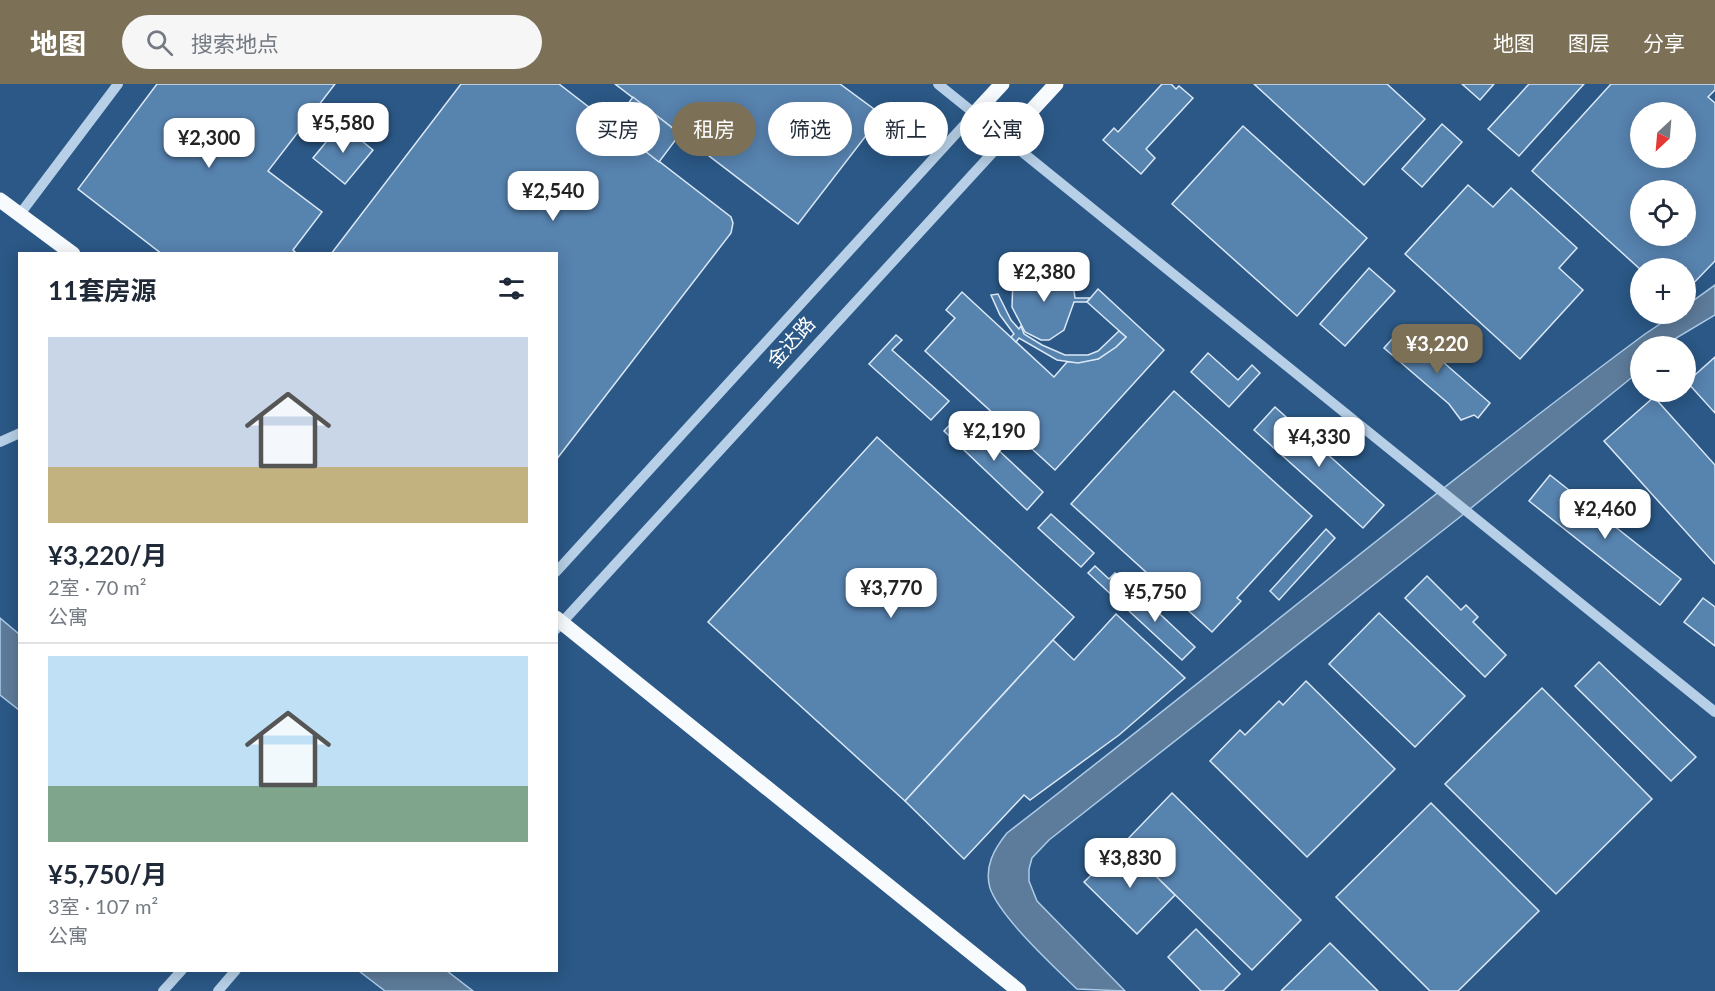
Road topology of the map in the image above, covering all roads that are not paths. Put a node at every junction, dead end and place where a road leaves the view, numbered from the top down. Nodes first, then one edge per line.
1 (118, 84) edge
2 (938, 84) edge
3 (1002, 84) edge
4 (1056, 84) edge
5 (961, 102) edge
6 (985, 102) edge
7 (1039, 102) edge
8 (960, 129) edge
9 (989, 156) edge
10 (1028, 156) edge
11 (0, 200) edge
12 (20, 214) junction
13 (70, 252) edge
14 (18, 434) edge
15 (0, 442) edge
16 (558, 570) edge
17 (558, 624) edge
18 (1715, 712) edge
19 (180, 972) edge
20 (234, 972) edge
21 (163, 991) edge
22 (218, 991) edge
23 (1019, 991) edge

1 - 12 street
2 - 5 street
3 - 6 main road
4 - 7 main road, 金达路
8 - 16 street
9 - 17 street, 金达路
10 - 18 street
11 - 12 main road
12 - 13 main road
14 - 15 street
17 - 23 main road
19 - 21 street
20 - 22 street

